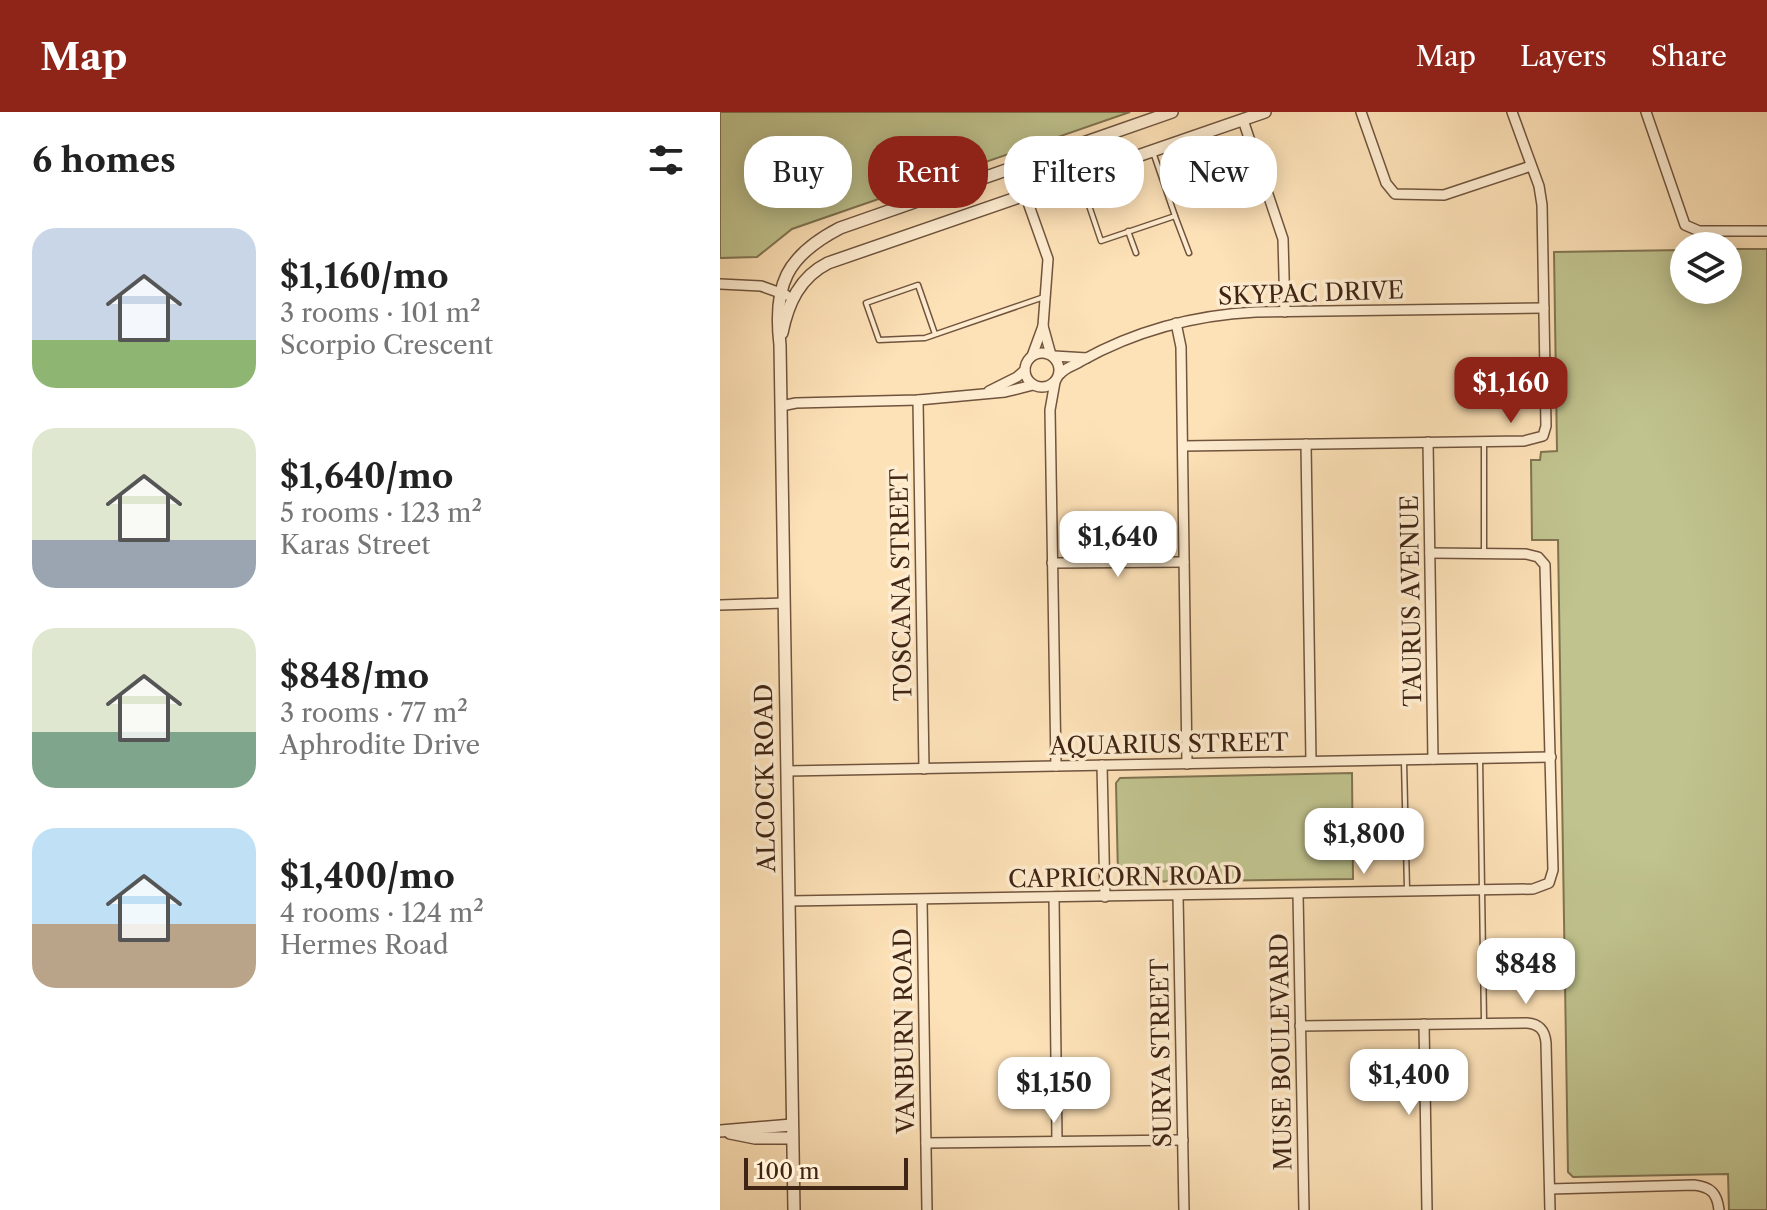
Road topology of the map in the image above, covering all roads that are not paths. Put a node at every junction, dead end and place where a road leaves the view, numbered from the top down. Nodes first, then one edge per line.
1 (1172, 112) edge
2 (1265, 112) edge
3 (1361, 112) edge
4 (1512, 112) edge
5 (1646, 112) edge
6 (1243, 120) junction
7 (1102, 136) edge
8 (1153, 151) junction
9 (1144, 154) edge
10 (1531, 166) junction
11 (1004, 170) edge
12 (1004, 202) edge
13 (1030, 208) edge
14 (1090, 208) edge
15 (1175, 216) junction
16 (1128, 231) junction
17 (1767, 231) edge
18 (1136, 253) dead end
19 (1189, 253) dead end
20 (720, 284) edge
21 (780, 293) junction
22 (1046, 296) junction
23 (793, 298) junction
24 (1544, 308) junction
25 (1285, 312) junction
26 (1176, 323) junction
27 (1043, 326) junction
28 (935, 334) junction
29 (780, 345) junction
30 (1032, 356) junction
31 (1052, 356) junction
32 (1087, 358) junction
33 (1025, 370) junction
34 (1057, 378) junction
35 (1034, 385) junction
36 (986, 393) junction
37 (918, 400) junction
38 (781, 406) junction
39 (1050, 410) junction
40 (1484, 441) junction
41 (1428, 442) junction
42 (1306, 444) junction
43 (1183, 446) junction
44 (1430, 553) junction
45 (1484, 554) junction
46 (1184, 562) junction
47 (1052, 563) junction
48 (784, 603) junction
49 (720, 605) edge
50 (1551, 757) junction
51 (1480, 758) junction
52 (1433, 759) junction
53 (1405, 760) junction
54 (1311, 761) junction
55 (1187, 764) junction
56 (1102, 765) junction
57 (1056, 766) junction
58 (924, 769) junction
59 (787, 771) junction
60 (1481, 890) junction
61 (1407, 891) junction
62 (1298, 894) junction
63 (1178, 896) junction
64 (1105, 897) junction
65 (1054, 898) junction
66 (922, 900) junction
67 (789, 901) junction
68 (1484, 1023) junction
69 (1424, 1024) junction
70 (1300, 1026) junction
71 (721, 1131) edge
72 (792, 1132) junction
73 (1183, 1140) junction
74 (1057, 1141) junction
75 (926, 1143) junction
76 (1550, 1189) junction
77 (794, 1210) edge
78 (927, 1210) edge
79 (1184, 1210) edge
80 (1304, 1210) edge
81 (1427, 1210) edge
82 (1550, 1210) edge
83 (1719, 1210) edge

1 - 7 street, ALCOCK ROAD
2 - 6 street, ALCOCK ROAD
3 - 10 street
4 - 10 street
5 - 17 street
6 - 8 street, ALCOCK ROAD
6 - 25 street
8 - 9 street, ALCOCK ROAD
8 - 15 lane
10 - 24 street
11 - 21 street, ALCOCK ROAD
12 - 23 street, ALCOCK ROAD
13 - 22 street
14 - 16 lane
15 - 16 lane
15 - 19 lane
16 - 18 lane
20 - 21 street
21 - 23 street
21 - 29 street, ALCOCK ROAD
22 - 27 street
22 - 28 lane
23 - 29 street, ALCOCK ROAD
24 - 25 street, SKYPAC DRIVE
24 - 40 street
25 - 26 street, SKYPAC DRIVE
26 - 32 street, SKYPAC DRIVE
26 - 43 street
27 - 30 street
27 - 31 street
28 - 28 lane
29 - 38 street, ALCOCK ROAD
30 - 31 street
30 - 33 street
31 - 32 street, SKYPAC DRIVE
31 - 34 street
32 - 34 street, SKYPAC DRIVE
33 - 35 street
33 - 36 street
34 - 35 street
34 - 39 street
35 - 36 street
35 - 39 street
36 - 37 street
37 - 38 street
37 - 58 street, TOSCANA STREET
38 - 48 street, ALCOCK ROAD
39 - 47 street
40 - 41 street
40 - 45 lane
41 - 42 street
41 - 44 street, TAURUS AVENUE
42 - 43 street
42 - 54 street
43 - 46 street
44 - 45 street, CAPRICORN ROAD
44 - 52 street, TAURUS AVENUE
45 - 50 street, CAPRICORN ROAD
46 - 47 street
46 - 55 street
47 - 57 street
48 - 49 street
48 - 59 street, ALCOCK ROAD
50 - 51 street, AQUARIUS STREET
50 - 60 street, CAPRICORN ROAD
51 - 52 street, AQUARIUS STREET
51 - 60 lane
52 - 53 street, AQUARIUS STREET
53 - 54 street, AQUARIUS STREET
53 - 61 lane
54 - 55 street, AQUARIUS STREET
55 - 56 street, AQUARIUS STREET
56 - 57 street, AQUARIUS STREET
56 - 64 street
57 - 58 street, AQUARIUS STREET
58 - 59 street, AQUARIUS STREET
59 - 67 street, ALCOCK ROAD
60 - 61 street, CAPRICORN ROAD
60 - 68 lane
61 - 62 street, CAPRICORN ROAD
62 - 63 street, CAPRICORN ROAD
62 - 70 street, MUSE BOULEVARD
63 - 64 street, CAPRICORN ROAD
63 - 73 street, SURYA STREET
64 - 65 street, CAPRICORN ROAD
65 - 66 street, CAPRICORN ROAD
65 - 74 street
66 - 67 street, CAPRICORN ROAD
66 - 75 street, VANBURN ROAD
67 - 72 street, ALCOCK ROAD
68 - 69 street
68 - 76 street
69 - 70 street
69 - 81 street
70 - 80 street, MUSE BOULEVARD
71 - 72 street
72 - 77 street, ALCOCK ROAD
73 - 74 street
73 - 79 street, SURYA STREET
74 - 75 street
75 - 78 street, VANBURN ROAD
76 - 82 street
76 - 83 street

